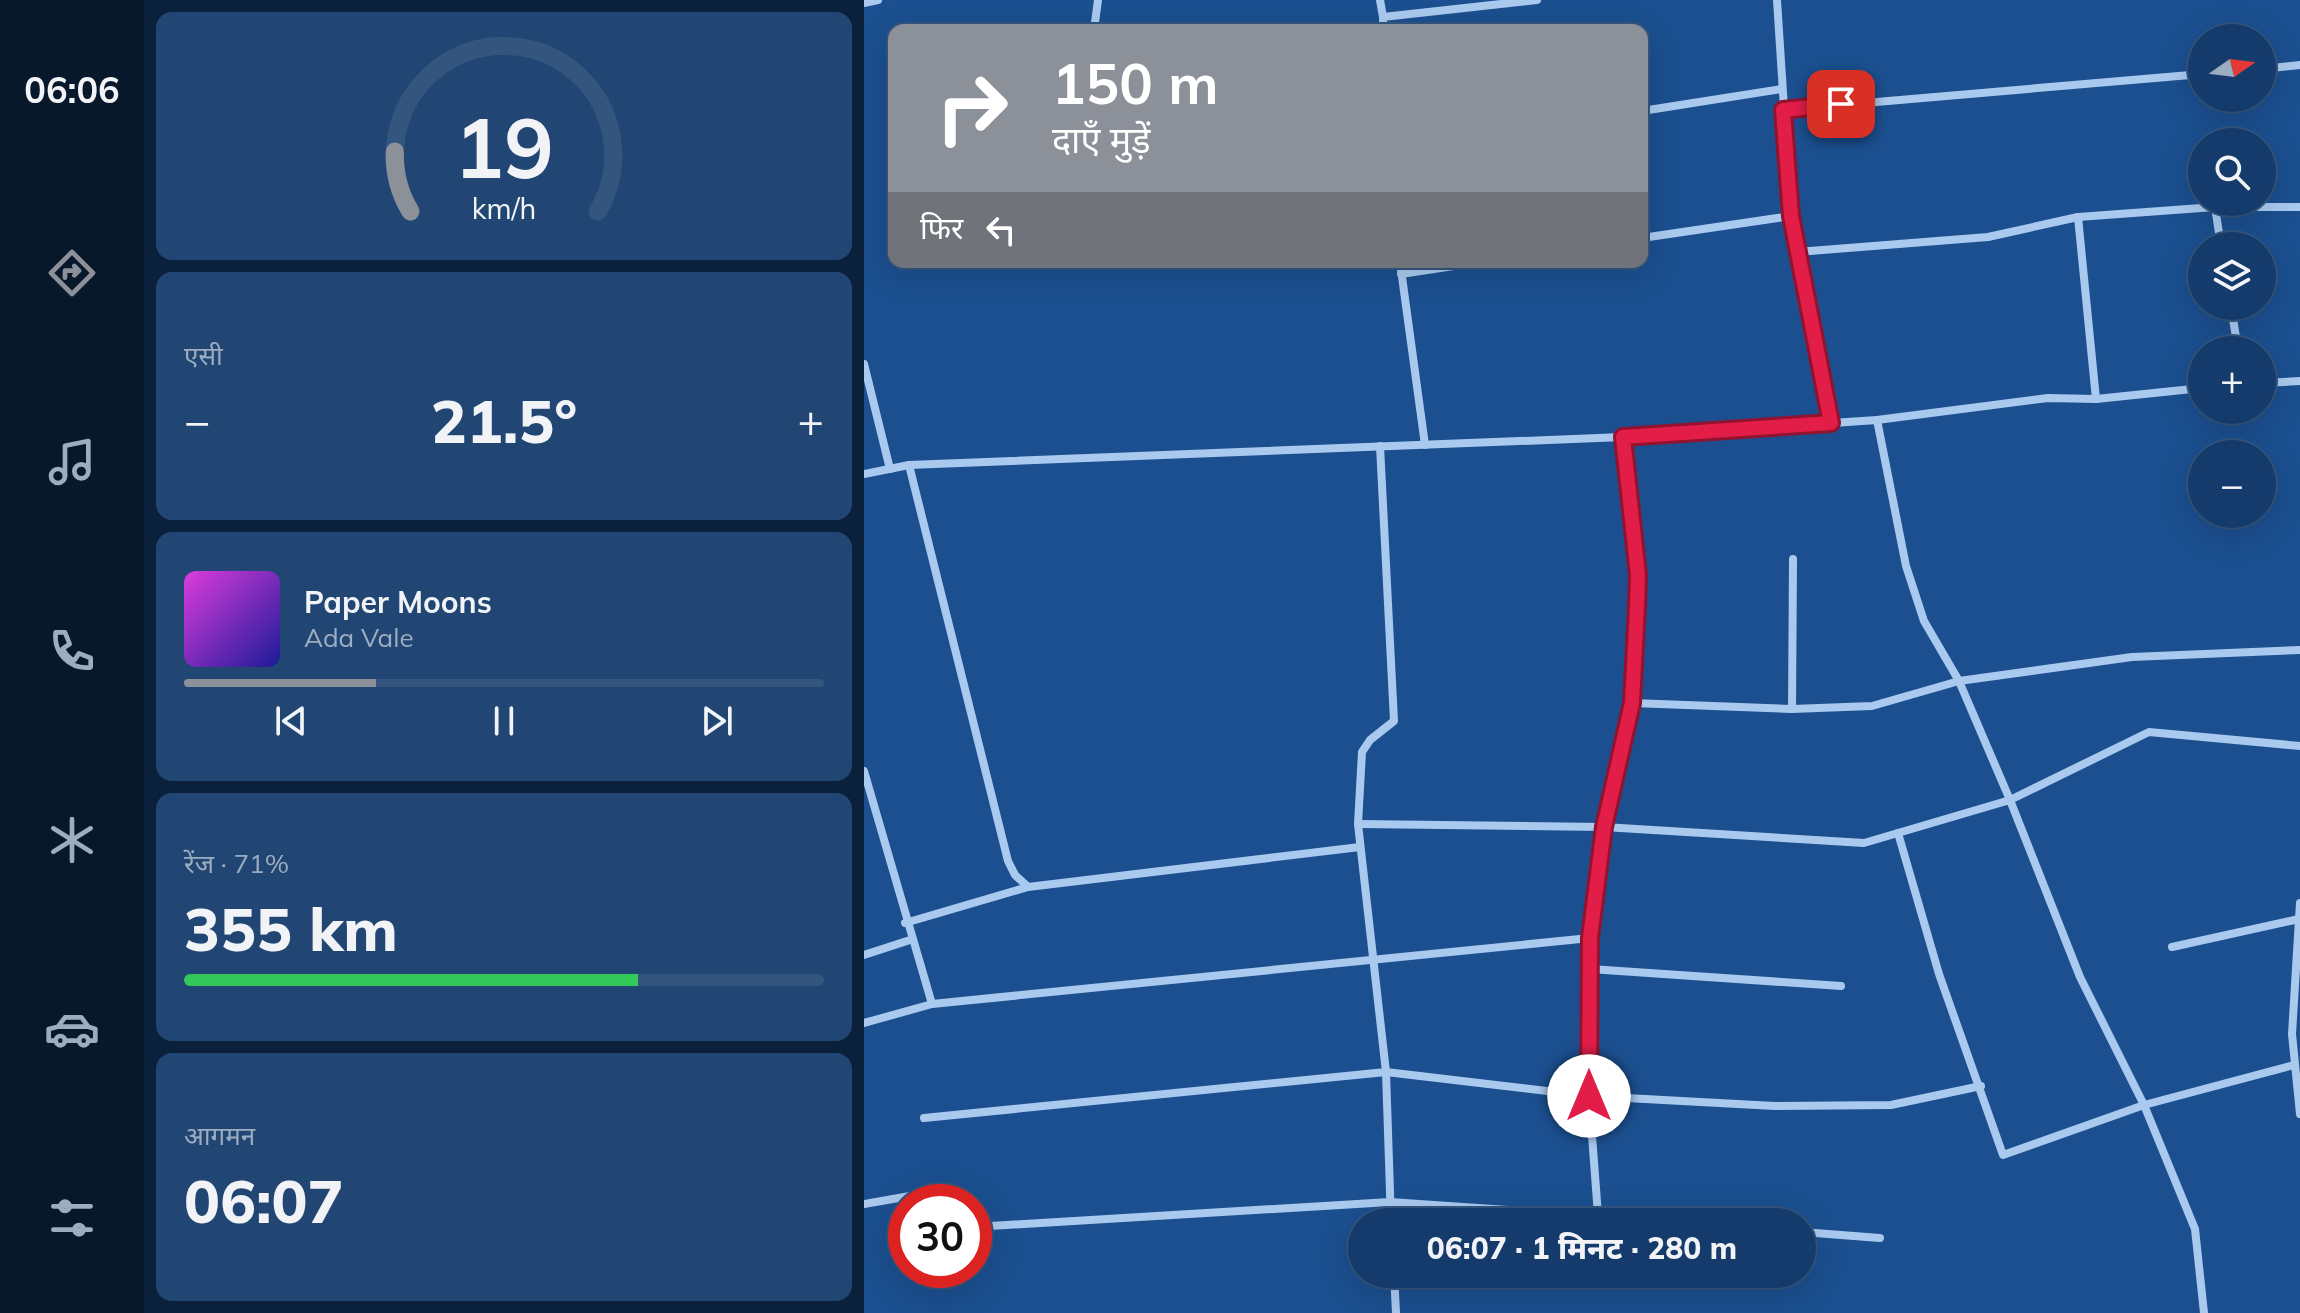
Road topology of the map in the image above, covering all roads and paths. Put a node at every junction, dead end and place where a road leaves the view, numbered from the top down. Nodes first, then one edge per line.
1 (878, 0) edge
2 (1098, 0) edge
3 (1380, 0) edge
4 (1537, 0) edge
5 (1777, 0) edge
6 (864, 3) edge
7 (1383, 17) junction
8 (1095, 24) edge
9 (1383, 24) edge
10 (2300, 65) edge
11 (2276, 68) edge
12 (2188, 75) edge
13 (1782, 89) junction
14 (1648, 110) edge
15 (1783, 110) junction
16 (2276, 207) edge
17 (2300, 207) edge
18 (2188, 209) edge
19 (1791, 216) junction
20 (2078, 217) junction
21 (1648, 237) edge
22 (1797, 252) junction
23 (1400, 268) edge
24 (1440, 268) edge
25 (1401, 274) junction
26 (864, 364) edge
27 (2300, 381) edge
28 (2276, 382) edge
29 (2188, 389) edge
30 (2096, 399) junction
31 (1877, 420) junction
32 (1831, 423) junction
33 (1623, 437) junction
34 (1425, 445) junction
35 (1380, 446) junction
36 (909, 465) junction
37 (890, 469) junction
38 (864, 474) edge
39 (1793, 559) dead end
40 (2300, 650) edge
41 (1959, 681) junction
42 (1632, 703) junction
43 (1792, 709) junction
44 (2300, 746) edge
45 (864, 771) edge
46 (2010, 800) junction
47 (1358, 824) junction
48 (1604, 827) junction
49 (1898, 833) junction
50 (1360, 847) junction
51 (1028, 887) junction
52 (2300, 903) edge
53 (2299, 919) edge
54 (905, 923) junction
55 (1590, 938) junction
56 (910, 940) junction
57 (2172, 947) dead end
58 (864, 955) edge
59 (1372, 958) junction
60 (1590, 969) junction
61 (1841, 986) dead end
62 (932, 1004) junction
63 (864, 1023) edge
64 (2294, 1065) junction
65 (1386, 1072) junction
66 (1981, 1086) junction
67 (1589, 1096) junction
68 (2144, 1105) junction
69 (2300, 1114) edge
70 (924, 1118) dead end
71 (888, 1199) edge
72 (1390, 1202) junction
73 (864, 1204) edge
74 (1390, 1208) edge
75 (1486, 1208) edge
76 (1597, 1208) edge
77 (992, 1226) edge
78 (1816, 1233) edge
79 (1880, 1238) dead end
80 (1395, 1288) edge
81 (1396, 1313) edge
82 (2204, 1313) edge

1 - 6 street
2 - 8 street
3 - 7 street
4 - 7 street
5 - 13 street
7 - 9 street
10 - 11 street
12 - 15 street
13 - 14 street
13 - 15 street
15 - 19 street
16 - 17 street
18 - 20 street
19 - 21 street
19 - 22 street
20 - 22 street
20 - 30 street
22 - 32 street
23 - 25 street
24 - 25 street
25 - 34 street
26 - 37 street
27 - 28 street
29 - 30 street
30 - 31 street
31 - 32 street
31 - 41 street
32 - 33 street
33 - 34 street
33 - 42 street
34 - 35 street
35 - 36 street
35 - 47 street
36 - 37 street
36 - 51 street
37 - 38 street
39 - 43 street
40 - 41 street
41 - 43 street
41 - 46 street
42 - 43 street
42 - 48 street
44 - 46 street
45 - 54 street
46 - 49 street
46 - 68 street
47 - 48 street
47 - 50 street
48 - 49 street
48 - 55 street
49 - 66 street
50 - 51 street
50 - 59 street
51 - 54 street
52 - 53 street
53 - 57 street
53 - 64 street
54 - 56 street
55 - 59 street
55 - 60 street
56 - 58 street
56 - 62 street
59 - 62 street
59 - 65 street
60 - 61 street
60 - 67 street
62 - 63 street
64 - 68 street
64 - 69 street
65 - 67 street
65 - 70 street
65 - 72 street
66 - 67 street
66 - 68 street
67 - 76 street
68 - 82 street
71 - 73 street
72 - 74 street
72 - 75 street
72 - 77 street
78 - 79 street
80 - 81 street

